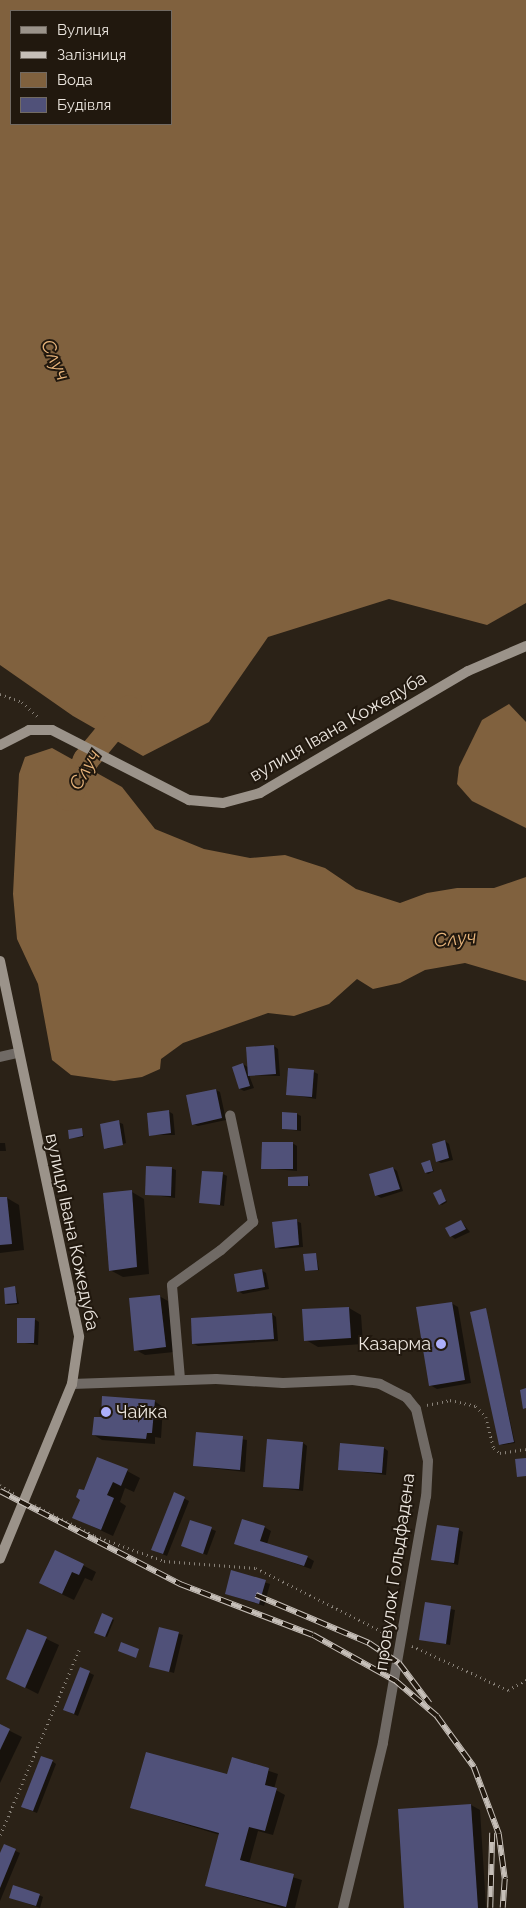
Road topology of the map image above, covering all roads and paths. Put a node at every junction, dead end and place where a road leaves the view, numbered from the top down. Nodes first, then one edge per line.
1 (526, 646) edge
2 (0, 694) edge
3 (52, 730) junction
4 (0, 745) edge
5 (0, 961) edge
6 (18, 1053) junction
7 (0, 1056) edge
8 (230, 1114) dead end
9 (180, 1380) junction
10 (72, 1384) junction
11 (416, 1409) junction
12 (526, 1449) edge
13 (0, 1486) edge
14 (26, 1500) junction
15 (0, 1559) edge
16 (403, 1642) junction
17 (79, 1650) dead end
18 (526, 1680) edge
19 (0, 1836) edge
20 (342, 1908) edge

1 - 3 main road, вулиця Івана Кожедуба
2 - 3 path
3 - 4 main road
5 - 6 main road, вулиця Івана Кожедуба
6 - 7 street
6 - 10 main road, вулиця Івана Кожедуба
8 - 9 street
9 - 10 street
9 - 11 street
10 - 14 main road, вулиця Івана Кожедуба
11 - 12 path
11 - 16 street, провулок Гольдфадена
13 - 14 path
14 - 15 main road, вулиця Івана Кожедуба
14 - 16 path
16 - 18 path
16 - 20 street, провулок Гольдфадена
17 - 19 path

